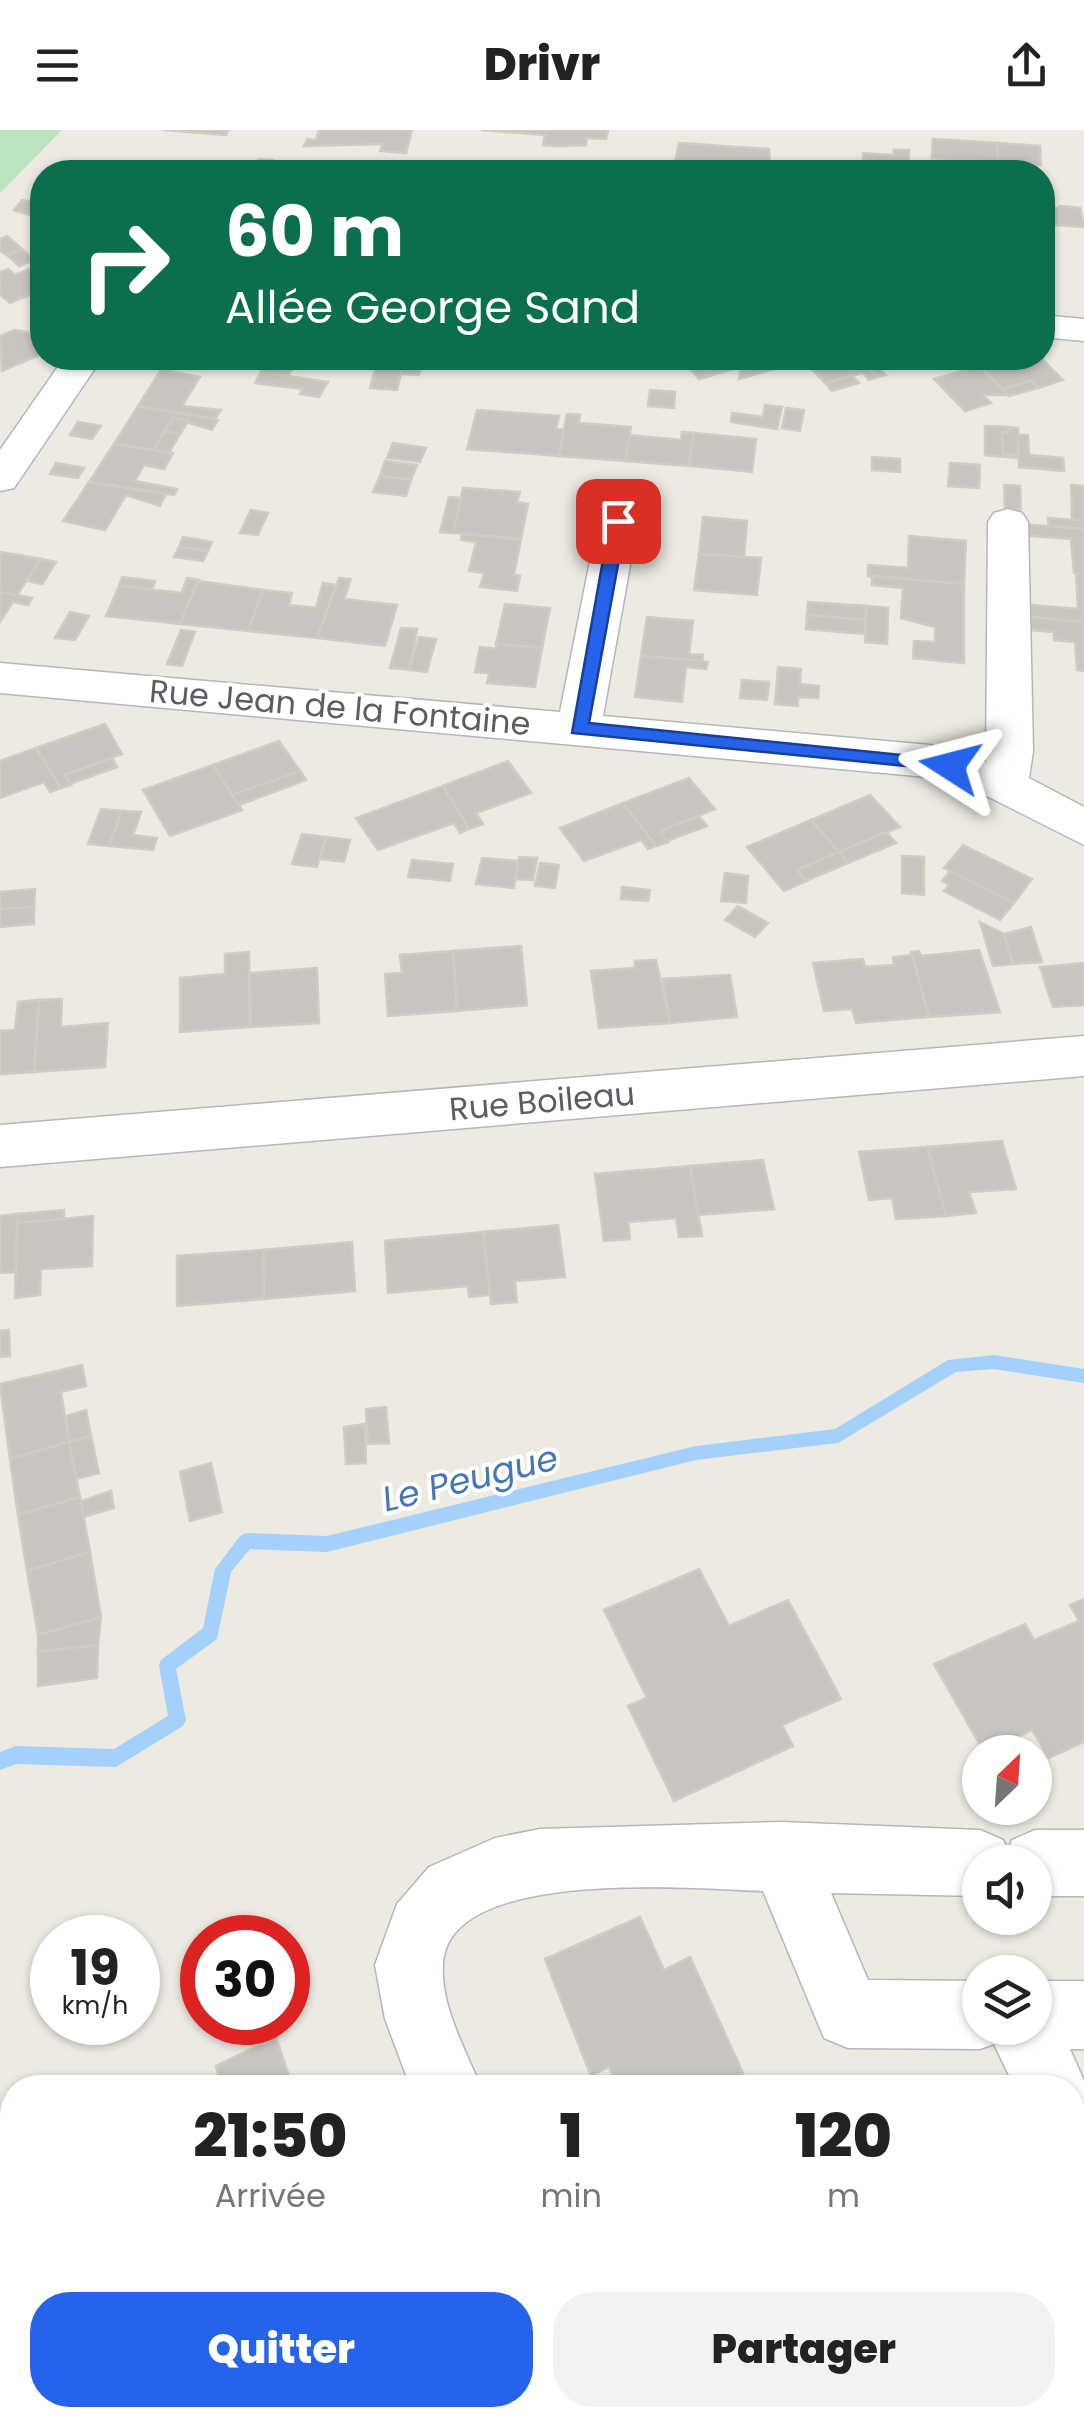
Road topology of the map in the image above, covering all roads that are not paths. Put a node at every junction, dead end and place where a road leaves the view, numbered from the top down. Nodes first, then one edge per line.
1 (1055, 327) edge
2 (1084, 330) edge
3 (76, 370) edge
4 (0, 479) edge
5 (618, 521) dead end
6 (1008, 522) dead end
7 (0, 678) edge
8 (579, 728) junction
9 (1005, 785) junction
10 (1084, 828) edge
11 (1084, 1056) edge
12 (0, 1146) edge
13 (781, 1854) junction
14 (962, 1863) edge
15 (1052, 1863) edge
16 (1084, 1863) edge
17 (962, 2015) edge
18 (1052, 2015) edge
19 (1084, 2015) edge
20 (1030, 2045) edge
21 (441, 2075) edge
22 (1046, 2075) edge

1 - 2 street
3 - 4 street
5 - 8 street
6 - 9 street
7 - 8 street, Rue Jean de la Fontaine
8 - 9 street, Rue Jean de la Fontaine
9 - 10 street, Rue Jean de la Fontaine
11 - 12 street, Rue Boileau
13 - 14 street
13 - 17 street
13 - 21 street
15 - 16 street
18 - 19 street
20 - 22 street

